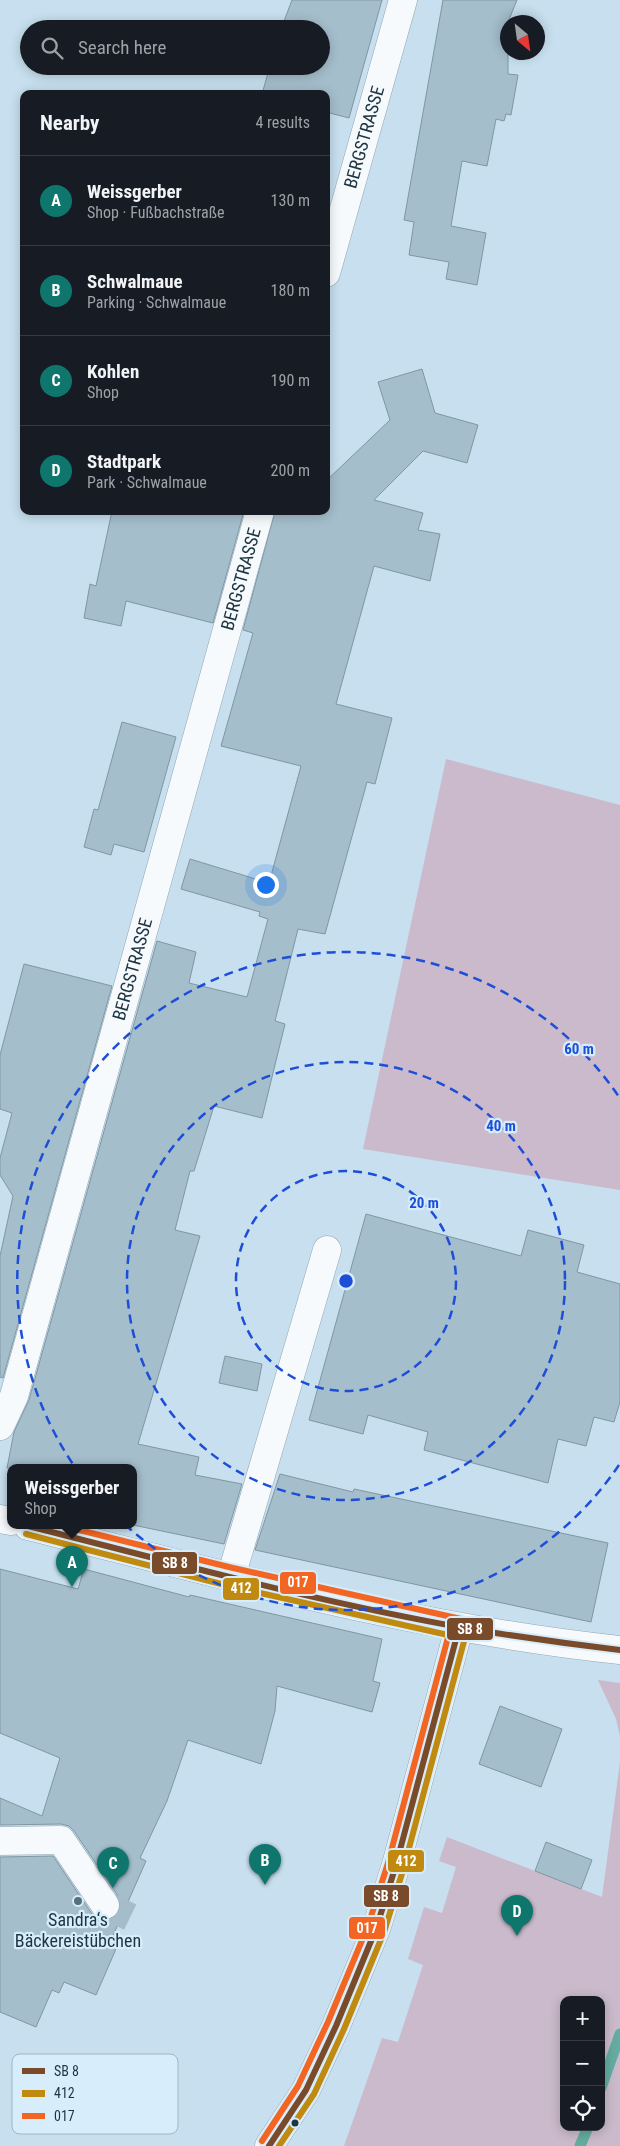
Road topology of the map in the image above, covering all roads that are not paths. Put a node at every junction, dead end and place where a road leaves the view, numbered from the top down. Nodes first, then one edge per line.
1 (402, 0) edge
2 (330, 259) edge
3 (259, 515) edge
4 (327, 1250) dead end
5 (0, 1426) edge
6 (40, 1529) edge
7 (232, 1578) junction
8 (459, 1628) junction
9 (620, 1650) edge
10 (0, 1841) edge
11 (105, 1904) tunnel mouth
12 (269, 2146) edge

1 - 2 street, BERGSTRASSE
3 - 5 street, BERGSTRASSE
4 - 7 street
6 - 7 street
7 - 8 street
8 - 9 street
8 - 12 street
10 - 11 street

